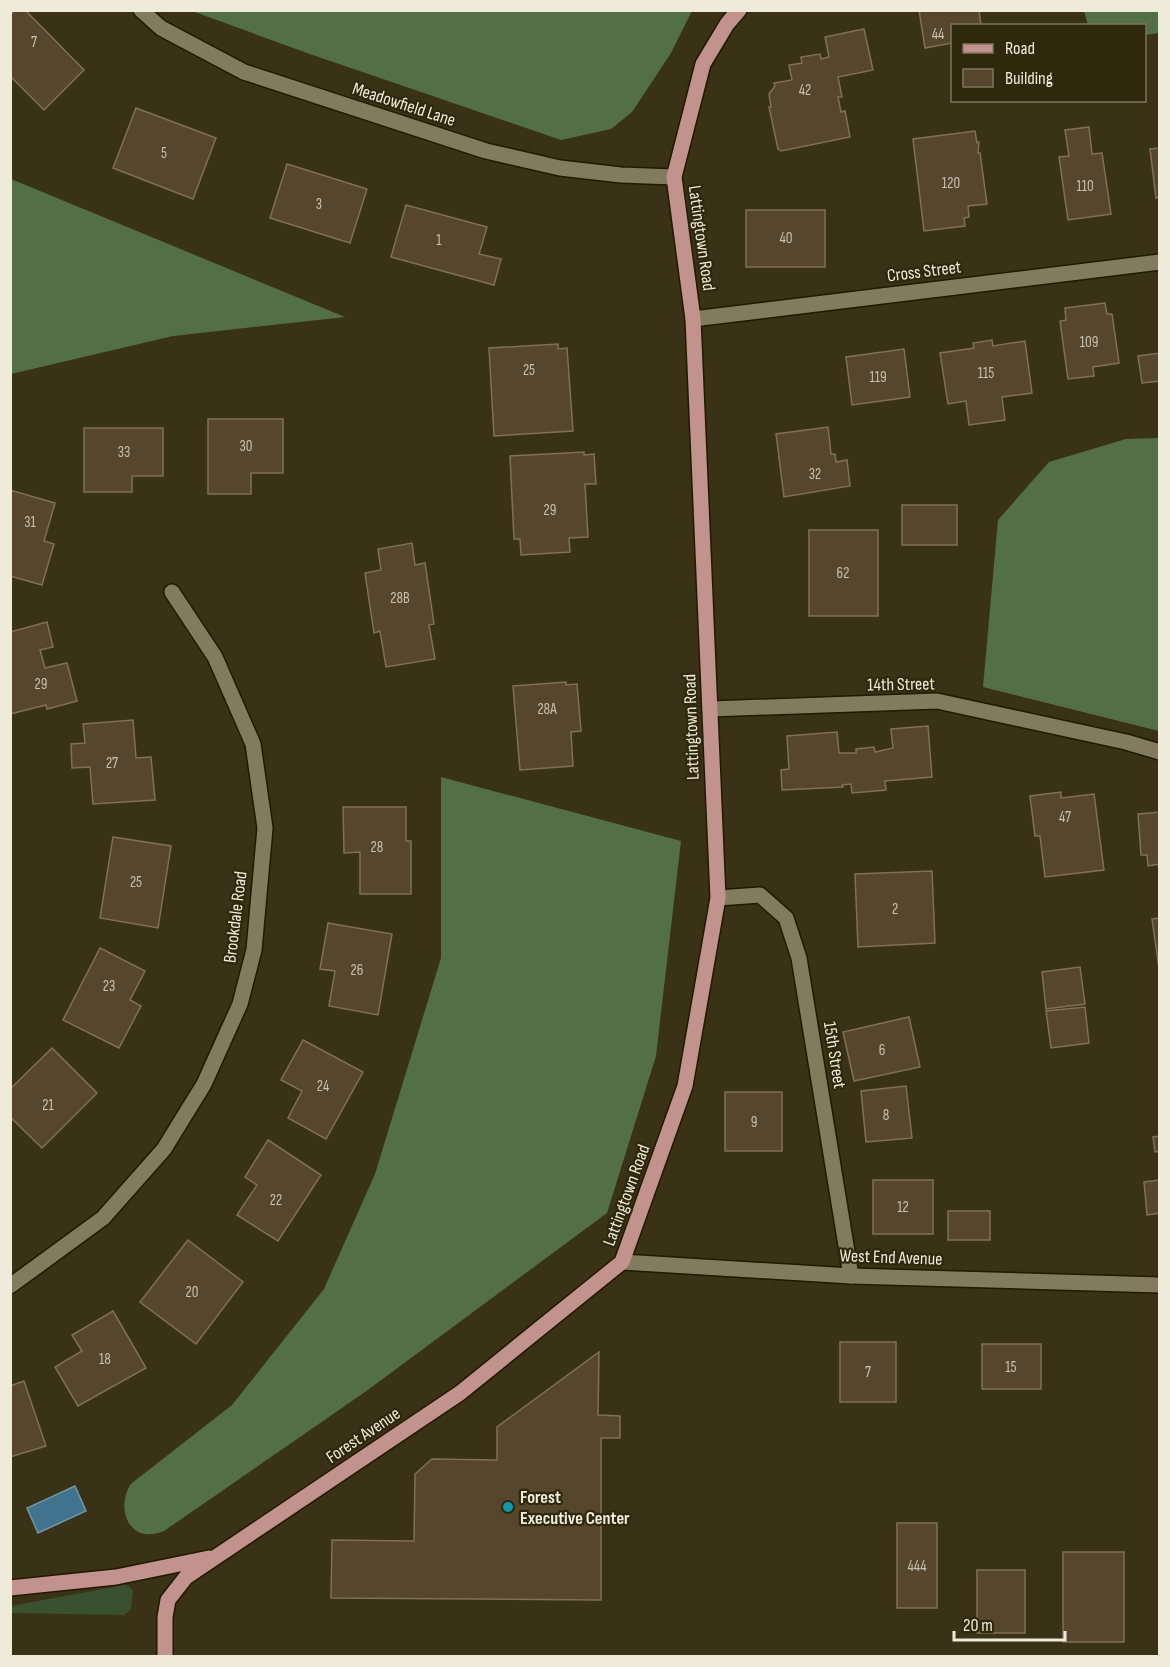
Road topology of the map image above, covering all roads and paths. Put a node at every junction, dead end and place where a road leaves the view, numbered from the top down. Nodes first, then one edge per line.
1 (141, 10) edge
2 (739, 10) edge
3 (674, 177) junction
4 (1160, 261) edge
5 (693, 319) junction
6 (172, 592) dead end
7 (710, 709) junction
8 (1160, 752) edge
9 (718, 898) junction
10 (622, 1262) junction
11 (851, 1276) junction
12 (1160, 1285) edge
13 (10, 1286) edge
14 (215, 1557) junction
15 (10, 1588) edge
16 (165, 1656) edge

1 - 3 street, Meadowfield Lane
2 - 3 main road
3 - 5 main road, Lattingtown Road
4 - 5 street, Cross Street
5 - 7 main road, Lattingtown Road
6 - 13 street, Brookdale Road
7 - 8 street, 14th Street
7 - 9 main road, Lattingtown Road
9 - 10 main road, Lattingtown Road
9 - 11 street, 15th Street
10 - 11 street, West End Avenue
10 - 14 main road, Forest Avenue
11 - 12 street, West End Avenue
14 - 15 main road
14 - 16 main road, Forest Avenue

